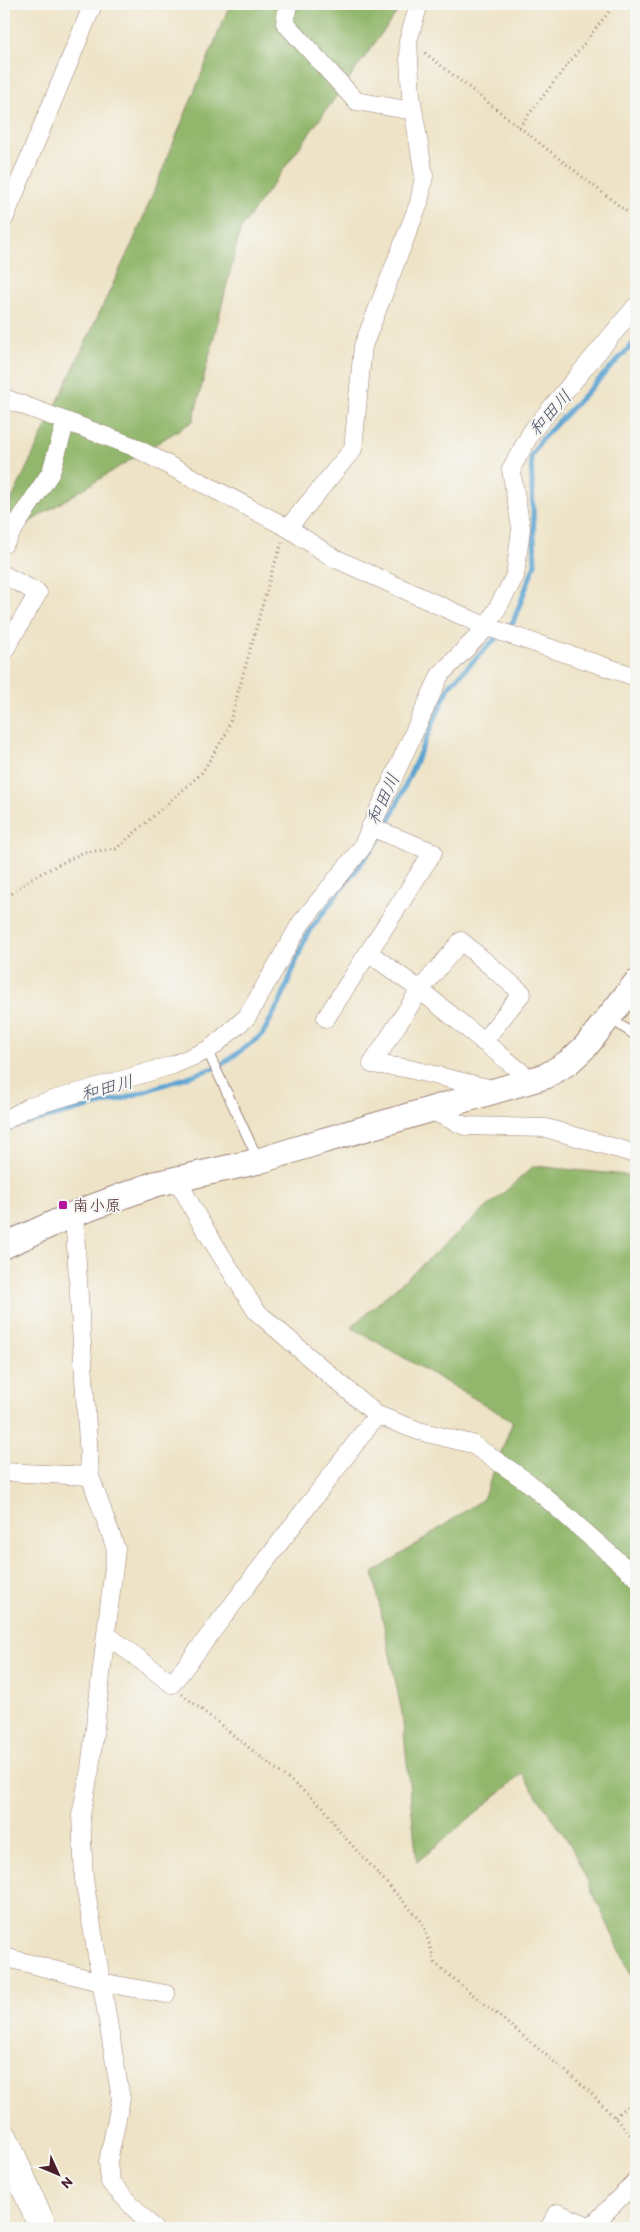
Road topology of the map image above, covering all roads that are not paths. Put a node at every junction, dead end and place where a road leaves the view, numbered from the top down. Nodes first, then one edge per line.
1 (93, 4) edge
2 (288, 4) edge
3 (419, 4) edge
4 (413, 111) junction
5 (4, 219) edge
6 (636, 306) edge
7 (4, 398) edge
8 (66, 421) junction
9 (288, 528) junction
10 (4, 544) edge
11 (4, 575) edge
12 (487, 627) junction
13 (4, 651) edge
14 (636, 678) edge
15 (370, 827) junction
16 (369, 953) junction
17 (636, 984) edge
18 (420, 990) junction
19 (609, 1017) junction
20 (326, 1018) dead end
21 (636, 1036) edge
22 (483, 1042) junction
23 (208, 1050) junction
24 (531, 1080) junction
25 (496, 1090) junction
26 (430, 1110) junction
27 (4, 1121) edge
28 (636, 1154) edge
29 (259, 1161) junction
30 (178, 1181) junction
31 (74, 1214) junction
32 (4, 1246) edge
33 (377, 1415) junction
34 (4, 1472) edge
35 (90, 1476) junction
36 (636, 1577) edge
37 (106, 1634) junction
38 (4, 1957) edge
39 (100, 1982) junction
40 (166, 1994) dead end
41 (4, 2138) edge
42 (636, 2182) edge
43 (43, 2228) edge
44 (153, 2228) edge
45 (549, 2228) edge

1 - 5 street
2 - 4 street
3 - 4 street
4 - 9 street
6 - 12 street
7 - 8 street
8 - 9 street
8 - 10 street
9 - 12 street
11 - 13 street
12 - 14 street
12 - 15 street
15 - 16 street
15 - 23 street
16 - 18 street
16 - 20 street
17 - 19 street
18 - 22 street
18 - 22 street
18 - 25 street
19 - 21 lane
19 - 24 street
22 - 24 street
23 - 27 street
23 - 29 lane
24 - 25 street
25 - 26 street
26 - 28 street
26 - 29 street
29 - 30 street
30 - 31 street
30 - 33 street
31 - 32 street
31 - 35 street
33 - 36 street
33 - 37 street
34 - 35 street
35 - 37 street
37 - 39 street
38 - 39 street
39 - 40 street
39 - 44 street
41 - 43 main road
42 - 45 street

